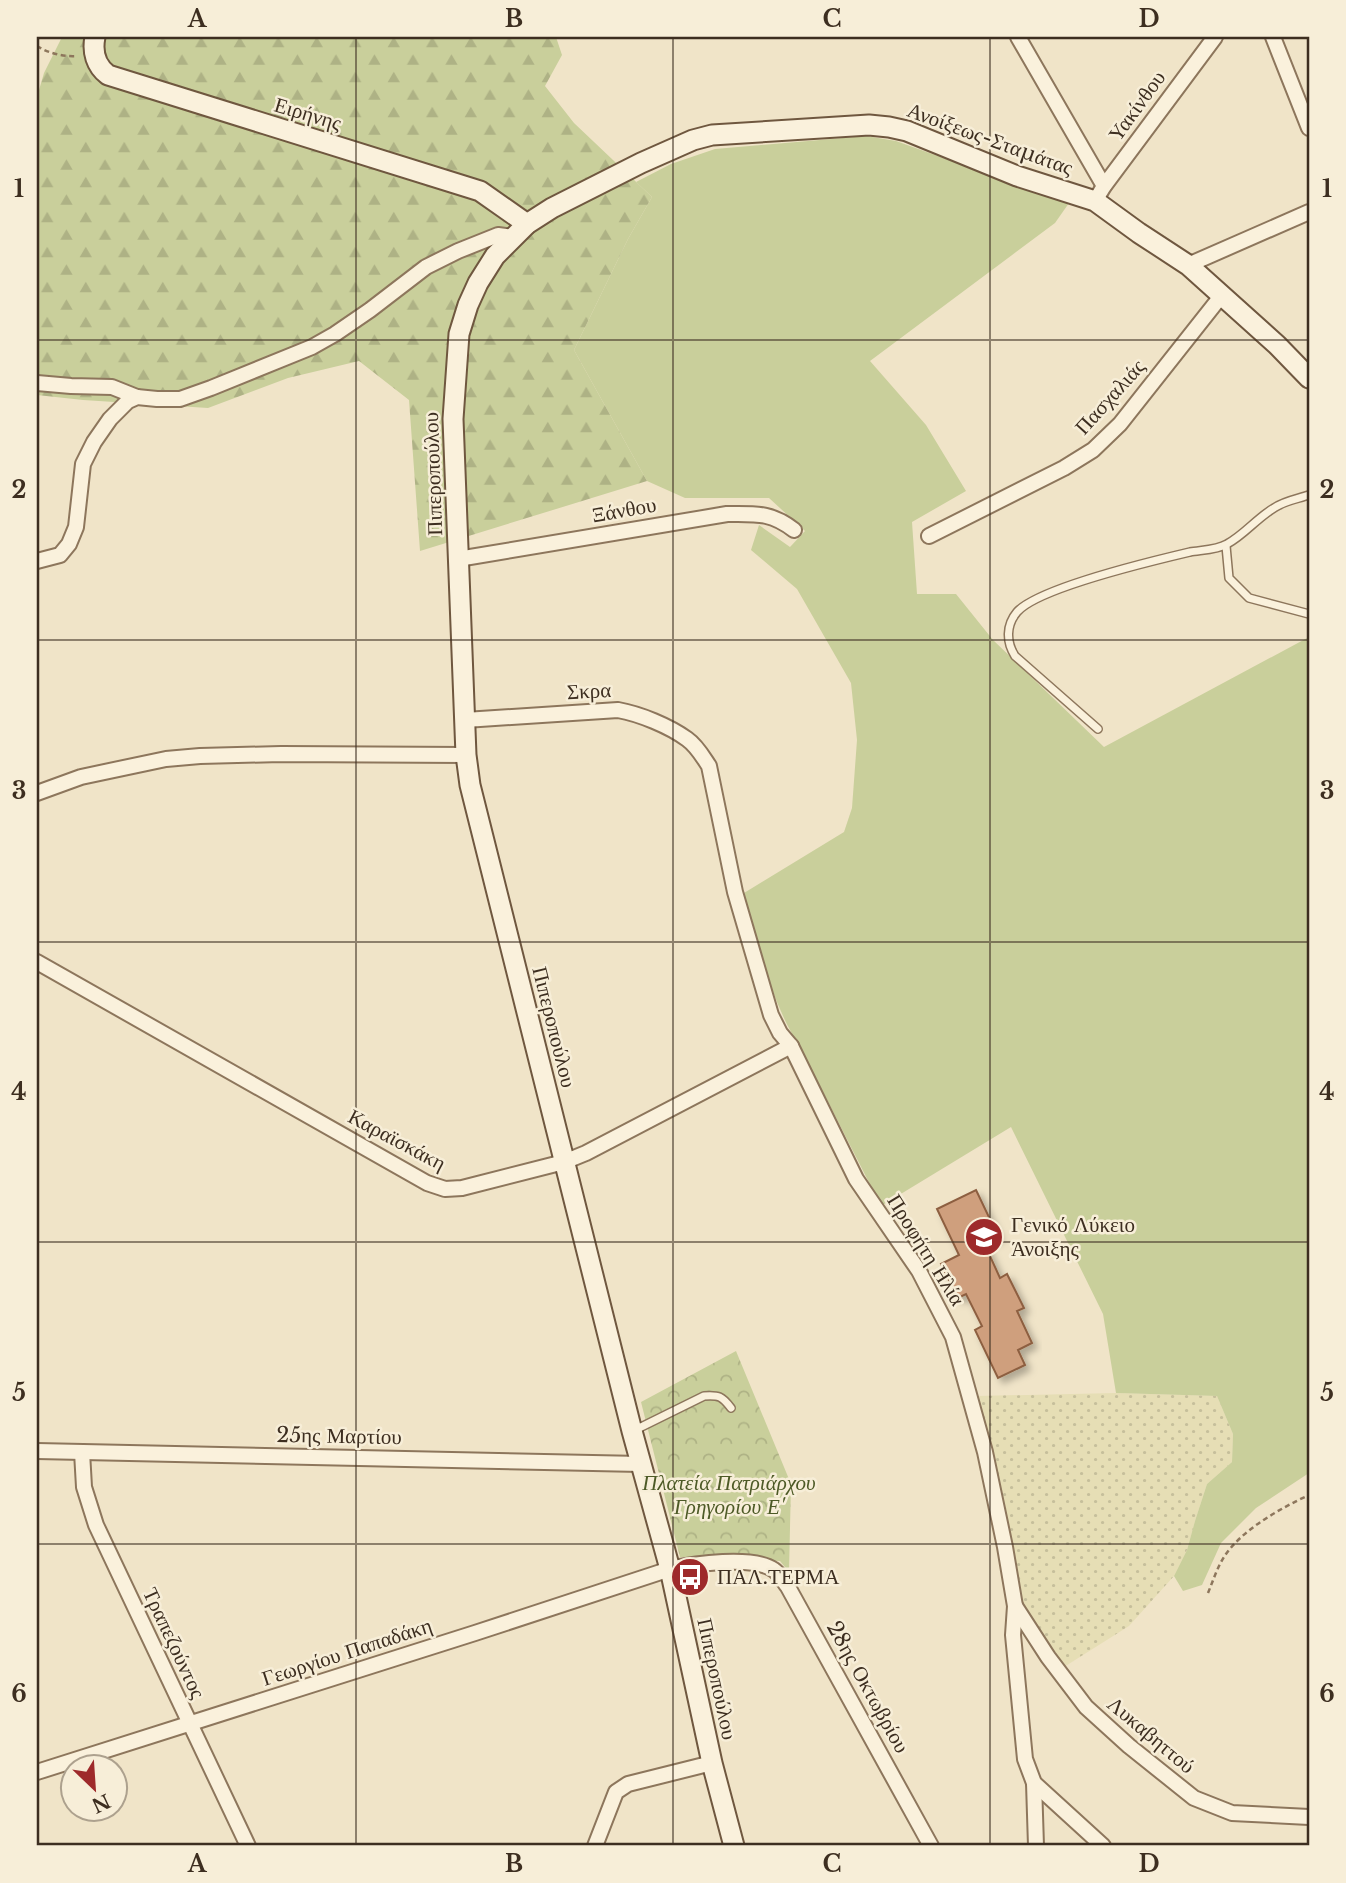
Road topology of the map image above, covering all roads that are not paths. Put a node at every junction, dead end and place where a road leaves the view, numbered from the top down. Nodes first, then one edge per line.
1 (1018, 37) edge
2 (1215, 37) edge
3 (1273, 37) edge
4 (95, 46) edge
5 (1309, 128) edge
6 (1099, 194) junction
7 (1309, 212) edge
8 (520, 231) junction
9 (1188, 265) junction
10 (1222, 295) junction
11 (1309, 378) edge
12 (37, 383) edge
13 (137, 397) junction
14 (1309, 495) edge
15 (794, 530) dead end
16 (929, 536) dead end
17 (1226, 546) junction
18 (458, 559) junction
19 (37, 561) edge
20 (1309, 614) edge
21 (465, 720) junction
22 (1098, 729) dead end
23 (702, 754) joint
24 (466, 755) junction
25 (37, 793) edge
26 (37, 962) edge
27 (791, 1046) junction
28 (564, 1162) junction
29 (731, 1408) dead end
30 (632, 1431) junction
31 (37, 1451) edge
32 (82, 1452) junction
33 (641, 1464) junction
34 (670, 1569) junction
35 (1016, 1606) junction
36 (189, 1724) junction
37 (712, 1763) junction
38 (37, 1772) edge
39 (1034, 1783) junction
40 (1309, 1817) edge
41 (248, 1846) edge
42 (595, 1846) edge
43 (734, 1846) edge
44 (931, 1846) edge
45 (1036, 1846) edge
46 (1103, 1846) edge

1 - 6 street
2 - 6 street, Υακίνθου
3 - 5 street
4 - 8 street, Ειρήνης
6 - 8 street, Ανοίξεως-Σταμάτας
6 - 9 street, Ανοίξεως-Σταμάτας
7 - 9 street
8 - 13 street
8 - 18 street, Πιπεροπούλου
9 - 10 street, Ανοίξεως-Σταμάτας
10 - 11 street, Ανοίξεως-Σταμάτας
10 - 16 street, Πασχαλιάς
12 - 13 street
13 - 19 street
14 - 17 lane
15 - 18 street, Ξάνθου
17 - 20 lane
17 - 22 lane
18 - 21 street, Πιπεροπούλου
21 - 23 street, Σκρα
21 - 24 street, Πιπεροπούλου
23 - 27 street, Προφήτη Ηλία
24 - 25 street
24 - 28 street, Πιπεροπούλου
26 - 28 street, Καραϊσκάκη
27 - 28 street, Καραϊσκάκη
27 - 35 street, Προφήτη Ηλία
28 - 30 street, Πιπεροπούλου
29 - 30 lane
30 - 33 street, Πιπεροπούλου
31 - 32 street, 25ης Μαρτίου
32 - 33 street, 25ης Μαρτίου
32 - 36 street, Τραπεζούντος
33 - 34 street, Πιπεροπούλου
34 - 36 street, Γεωργίου Παπαδάκη
34 - 37 street, Πιπεροπούλου
34 - 44 street, 28ης Οκτωβρίου
35 - 39 street, Προφήτη Ηλία
35 - 40 street, Λυκαβηττού
36 - 38 street, Γεωργίου Παπαδάκη
36 - 41 street, Τραπεζούντος
37 - 42 street
37 - 43 street, Πιπεροπούλου
39 - 45 street, Προφήτη Ηλία
39 - 46 street

